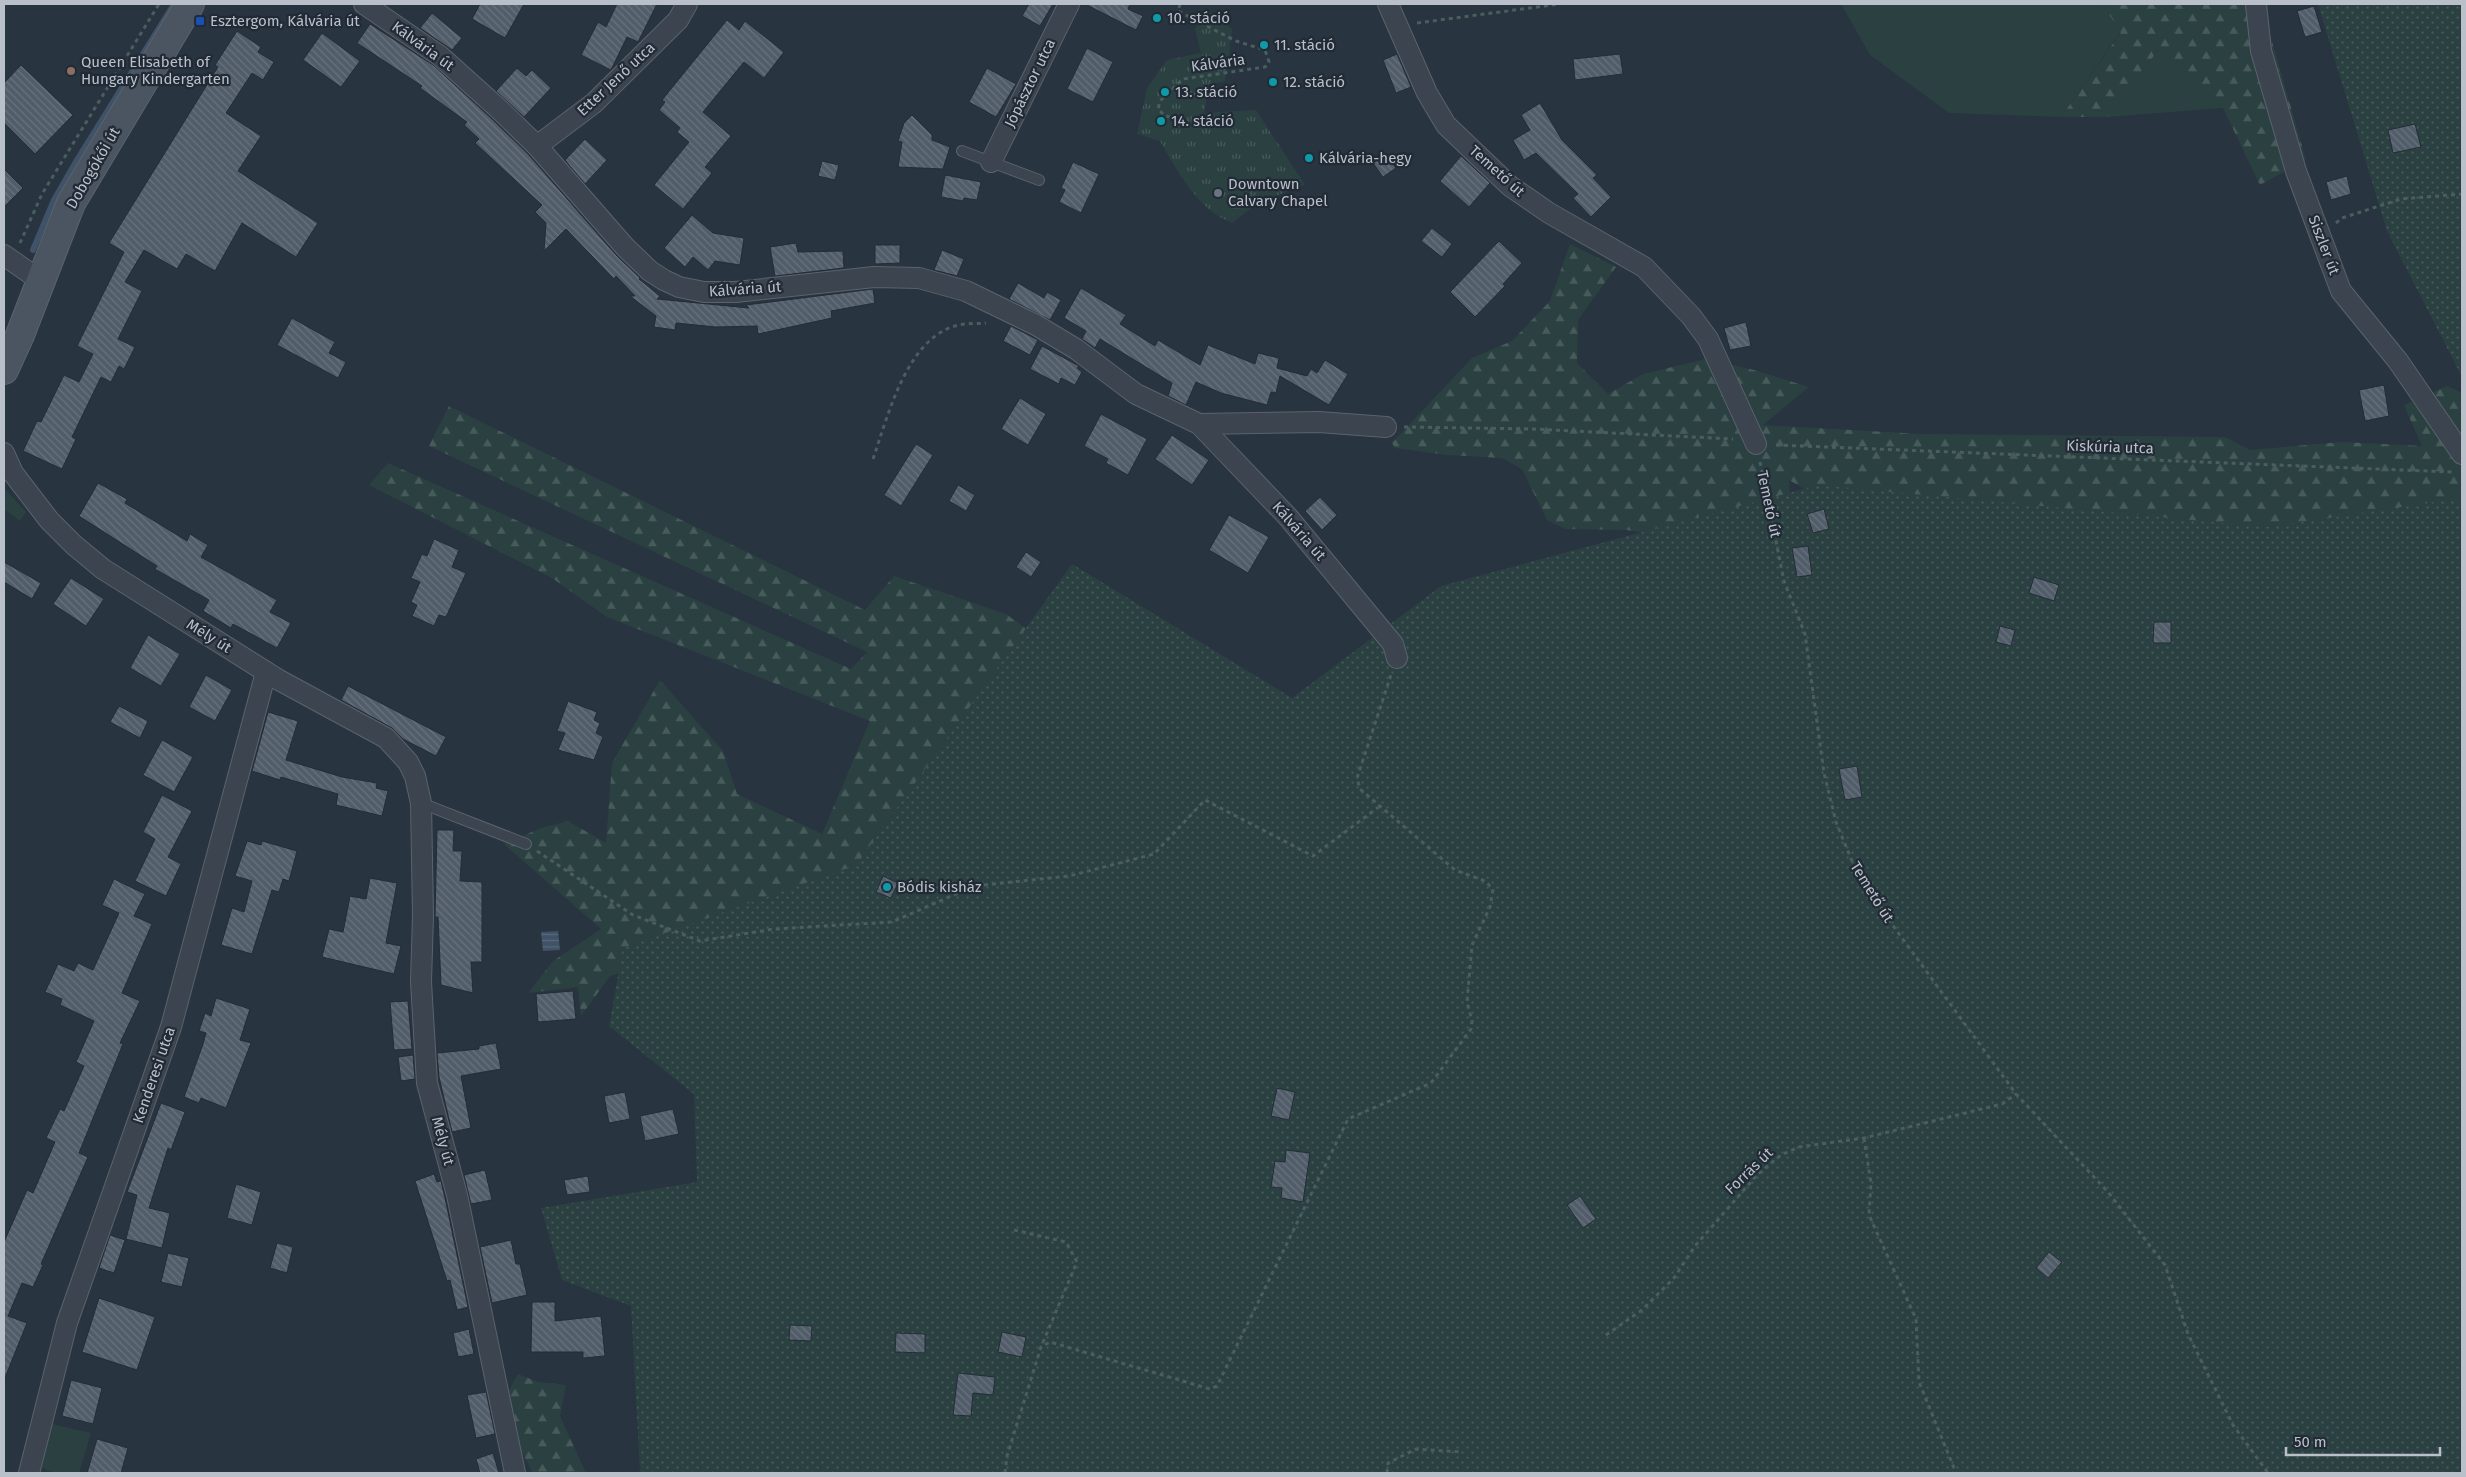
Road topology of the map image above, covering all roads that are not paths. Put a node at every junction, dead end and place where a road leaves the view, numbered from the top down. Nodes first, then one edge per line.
1 (190, 4) edge
2 (365, 4) edge
3 (687, 4) edge
4 (1070, 4) edge
5 (1388, 4) edge
6 (2256, 4) edge
7 (537, 146) junction
8 (962, 151) dead end
9 (991, 162) junction
10 (1039, 180) dead end
11 (8, 258) edge
12 (40, 281) junction
13 (4, 370) edge
14 (1199, 424) junction
15 (1386, 427) road end
16 (1756, 444) road end
17 (4, 453) edge
18 (2462, 454) edge
19 (1395, 651) road end
20 (266, 672) junction
21 (421, 803) junction
22 (526, 844) road end
23 (29, 1473) edge
24 (516, 1473) edge

1 - 12 main road, Dobogókői út
2 - 7 street, Kálvária út
3 - 7 street, Etter Jenő utca
4 - 9 street, Jópásztor utca
5 - 16 street, Temető út
6 - 18 street, Siszler út
7 - 14 street, Kálvária út
8 - 9 lane
9 - 10 lane
11 - 12 street
12 - 13 main road, Dobogókői út
14 - 15 street, Kálvária út
14 - 19 street, Kálvária út
17 - 20 street, Mély út
20 - 21 street, Mély út
20 - 23 street, Kenderesi utca
21 - 22 lane
21 - 24 street, Mély út

